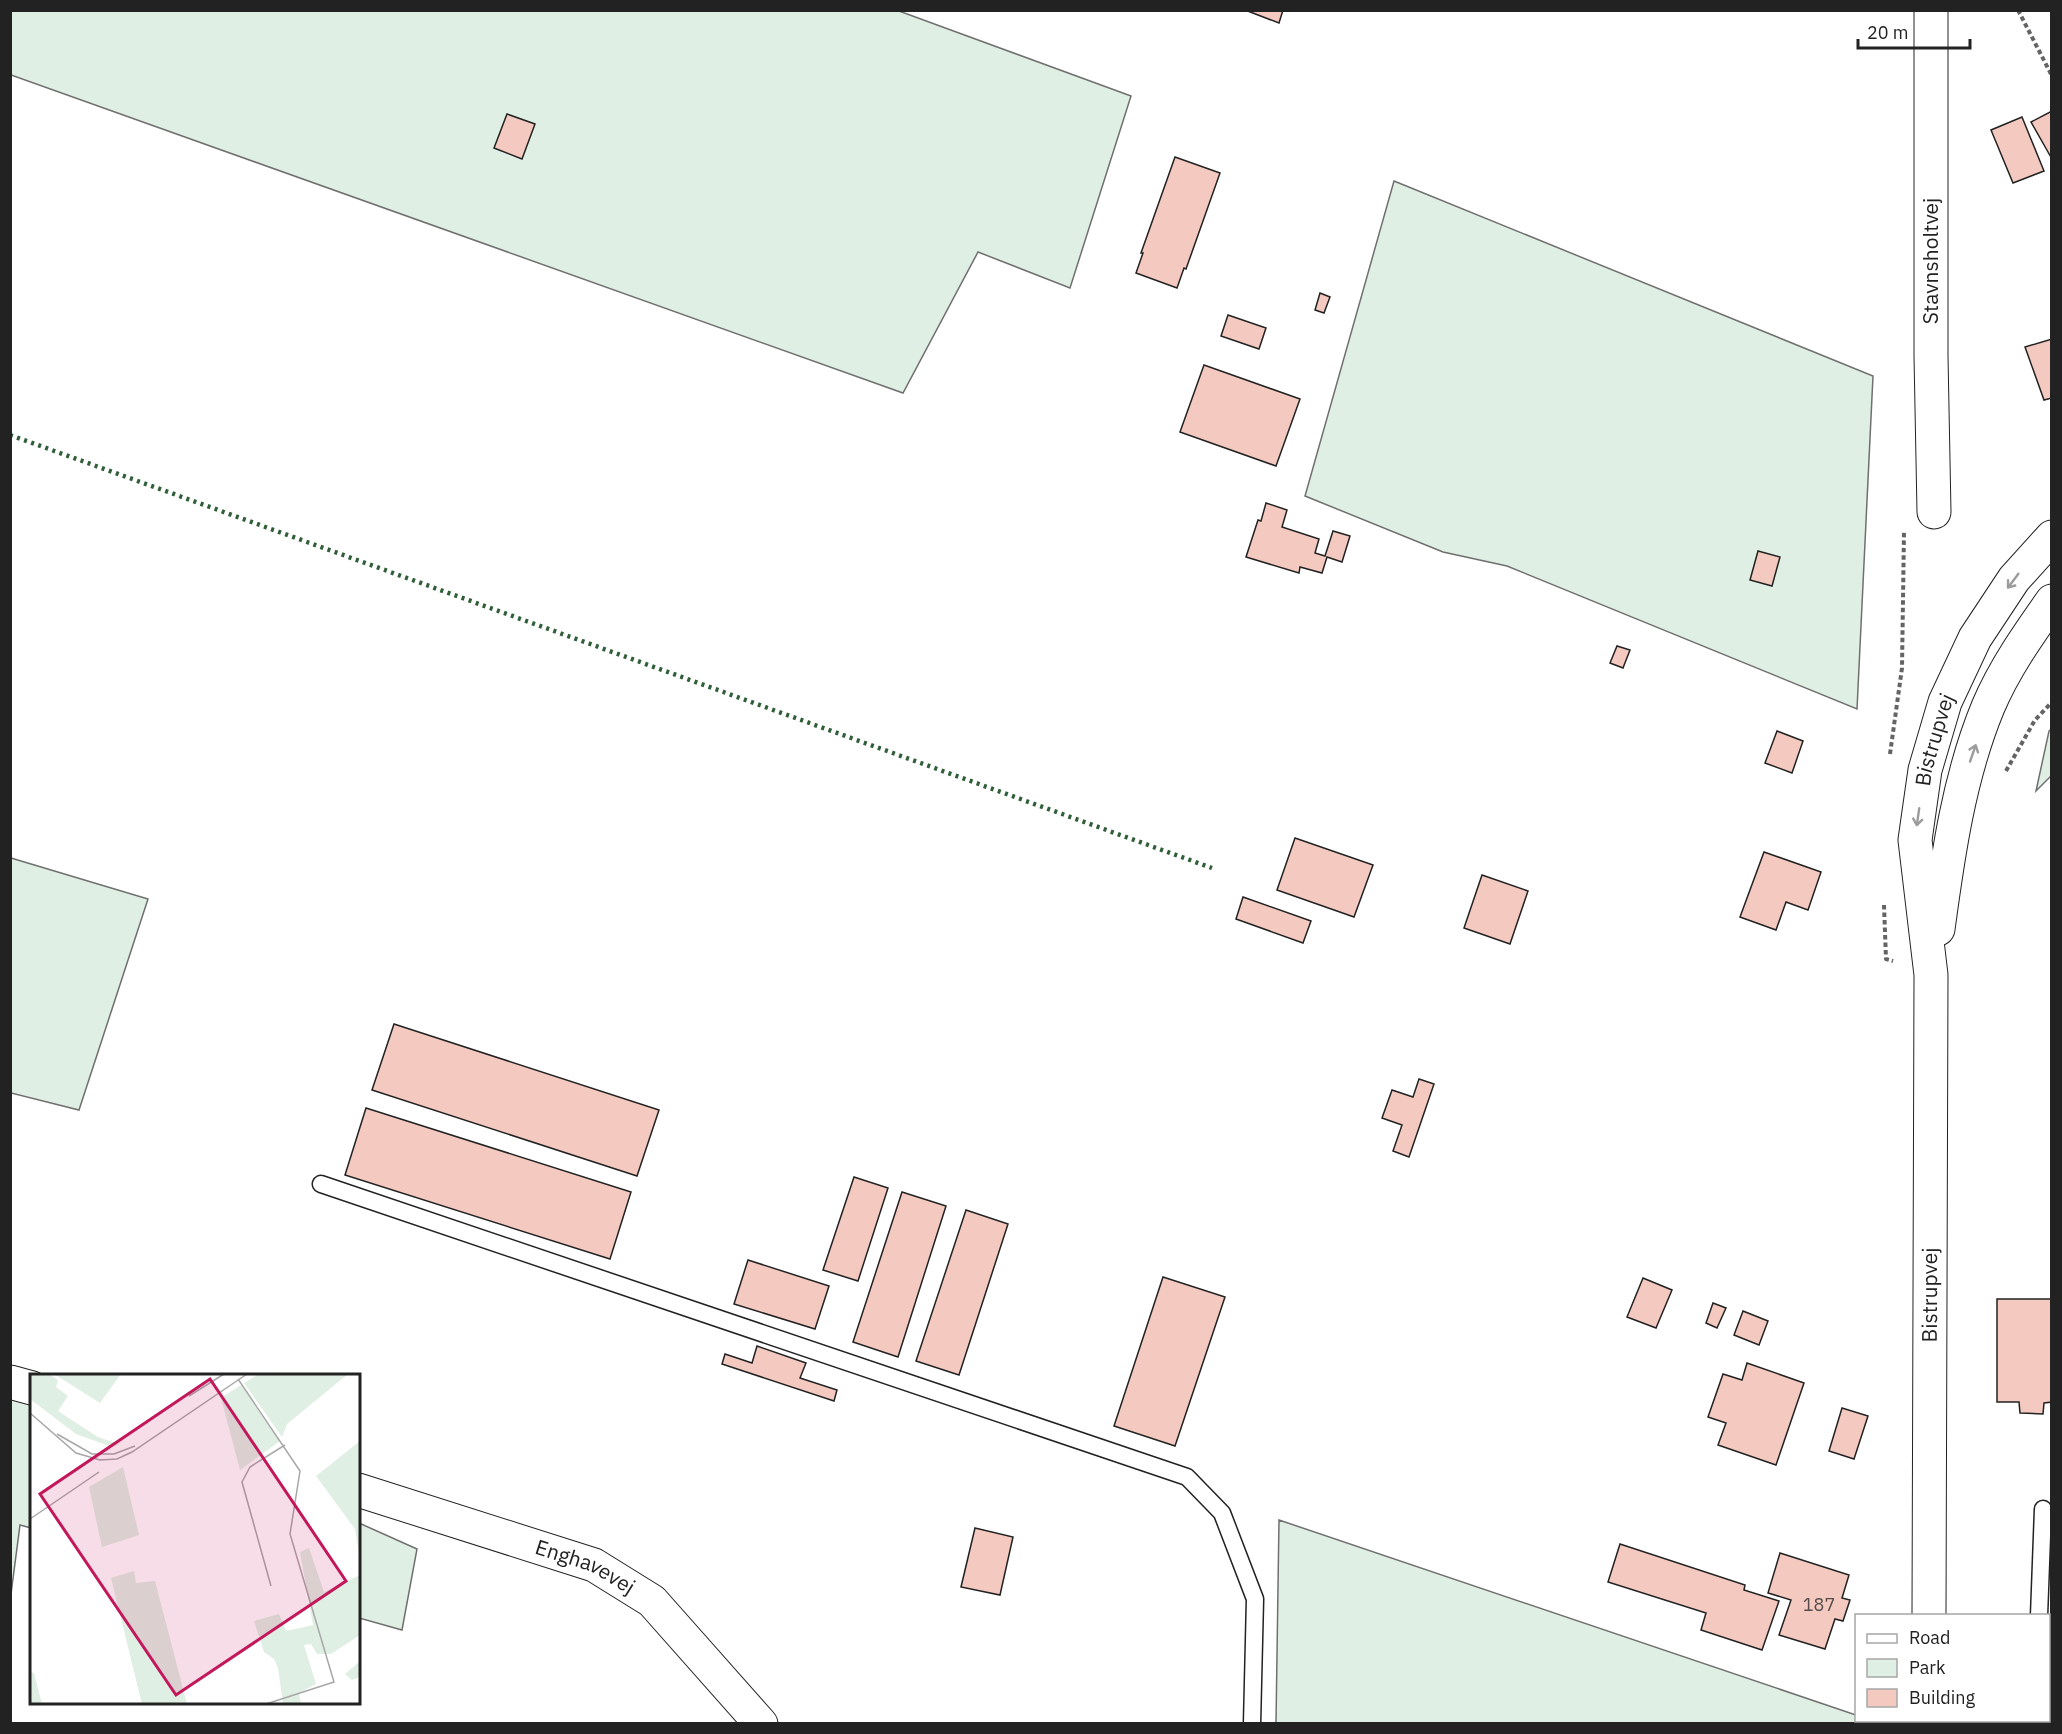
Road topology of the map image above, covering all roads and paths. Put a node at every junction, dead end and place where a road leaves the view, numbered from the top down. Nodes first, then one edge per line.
1 (1931, 10) edge
2 (2018, 10) edge
3 (2052, 76) edge
4 (1934, 512) dead end
5 (1904, 530) dead end
6 (2052, 537) edge
7 (2052, 601) edge
8 (1889, 758) dead end
9 (1884, 901) dead end
10 (1931, 975) junction
11 (321, 1184) dead end
12 (10, 1382) edge
13 (30, 1388) edge
14 (360, 1491) edge
15 (2043, 1509) dead end
16 (1929, 1614) edge
17 (2039, 1614) edge
18 (761, 1724) edge
19 (1252, 1724) edge

1 - 4 main road, Stavnsholtvej
2 - 3 path
5 - 8 path
6 -> 10 main road, Bistrupvej
10 -> 7 main road, Bistrupvej
9 - 10 path
10 - 16 main road, Bistrupvej
11 - 19 lane
12 - 13 main road
14 - 18 main road, Enghavevej
15 - 17 lane

